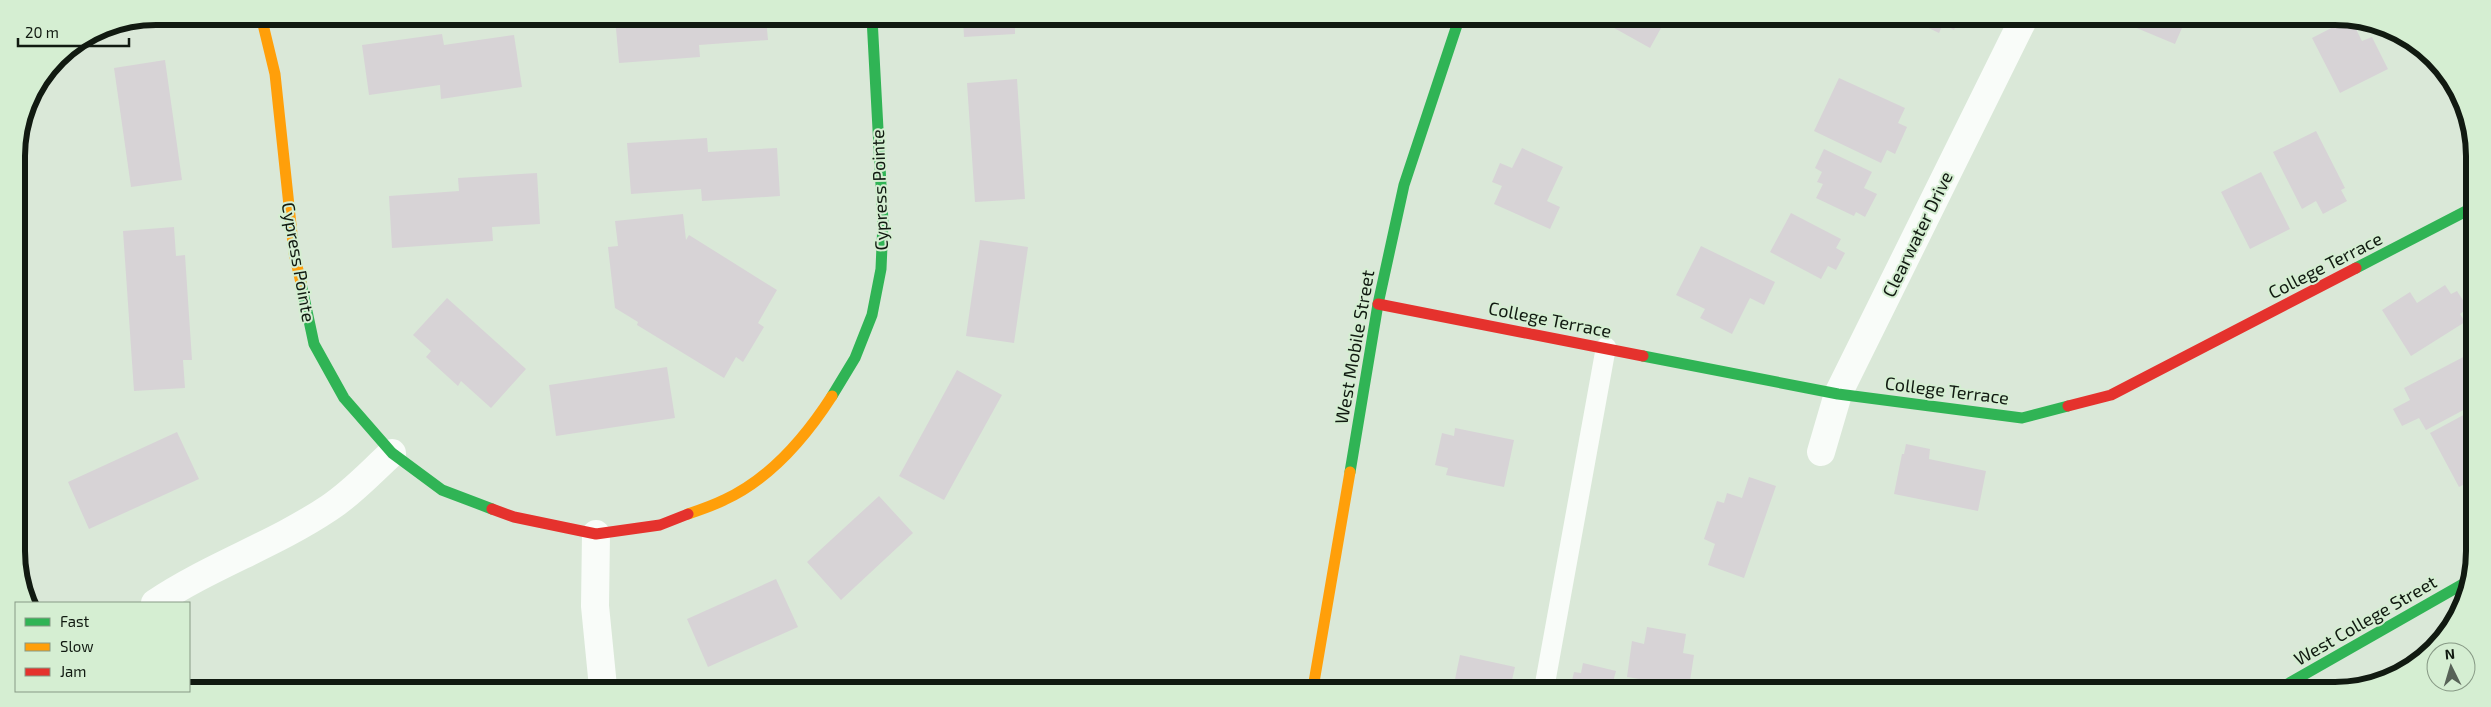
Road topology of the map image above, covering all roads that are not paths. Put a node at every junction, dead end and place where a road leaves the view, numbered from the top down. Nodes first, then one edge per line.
1 (263, 25) edge
2 (872, 25) edge
3 (1457, 25) edge
4 (2021, 25) edge
5 (2466, 211) edge
6 (1378, 304) junction
7 (1606, 347) junction
8 (1838, 394) junction
9 (1822, 452) dead end
10 (392, 453) junction
11 (596, 534) junction
12 (2462, 585) edge
13 (156, 602) edge
14 (603, 682) edge
15 (1314, 682) edge
16 (1545, 682) edge
17 (2291, 682) edge

1 - 10 street, Cypress Pointe
2 - 11 street, Cypress Pointe
3 - 6 street, West Mobile Street
4 - 8 street, Clearwater Drive
5 - 8 street, College Terrace
6 - 7 street, College Terrace
6 - 15 street, West Mobile Street
7 - 8 street, College Terrace
7 - 16 lane
8 - 9 street, Clearwater Drive
10 - 11 street, Cypress Pointe
10 - 13 street
11 - 14 street
12 - 17 street, West College Street

